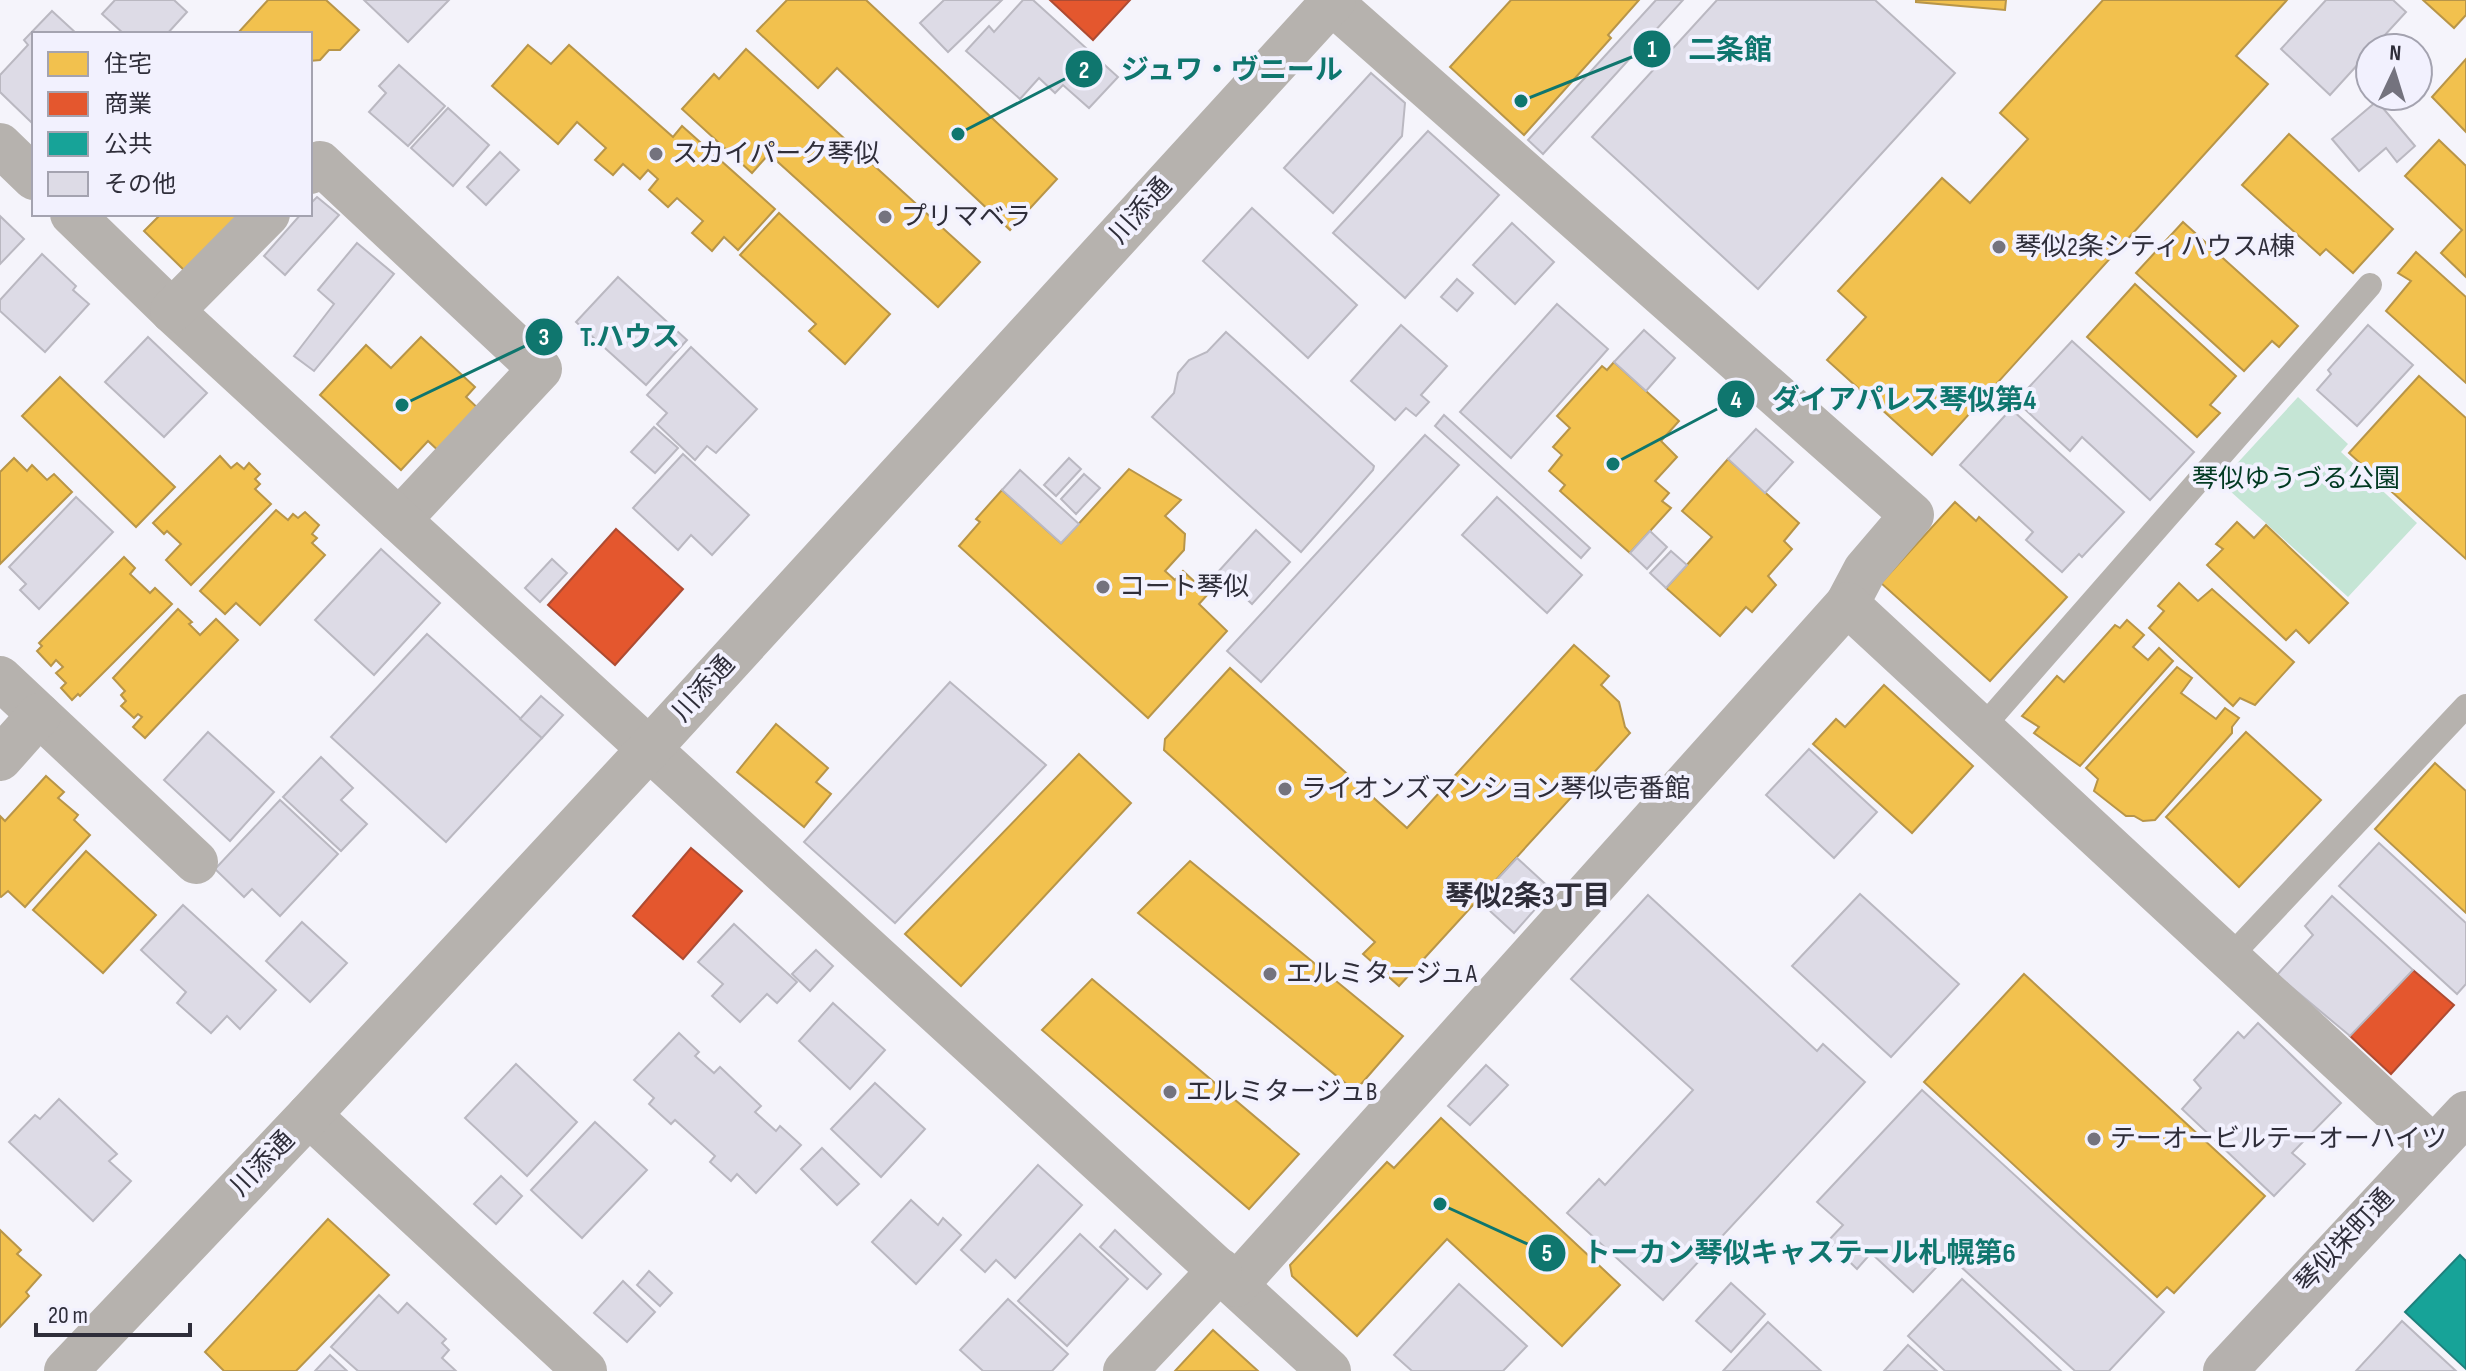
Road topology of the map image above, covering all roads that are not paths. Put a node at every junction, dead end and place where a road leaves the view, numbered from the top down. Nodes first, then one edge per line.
1 (1333, 1) edge
2 (0, 145) edge
3 (312, 170) edge
4 (32, 176) edge
5 (74, 216) edge
6 (266, 216) edge
7 (2370, 285) dead end
8 (172, 311) junction
9 (399, 520) junction
10 (1847, 604) junction
11 (0, 678) edge
12 (2466, 706) edge
13 (39, 715) junction
14 (1981, 729) junction
15 (650, 748) junction
16 (0, 759) edge
17 (196, 862) dead end
18 (2228, 959) junction
19 (2466, 1113) edge
20 (309, 1115) junction
21 (2433, 1147) junction
22 (1228, 1278) junction
23 (66, 1371) edge
24 (585, 1371) edge
25 (1125, 1371) edge
26 (1329, 1371) edge
27 (2225, 1371) edge

1 - 10 street
1 - 15 street, 川添通
2 - 4 street
3 - 9 street
5 - 8 street
6 - 8 street
7 - 14 lane
8 - 9 street
9 - 15 street
10 - 14 street
10 - 22 street
11 - 13 street
12 - 18 lane
13 - 16 street
13 - 17 street
14 - 18 street
15 - 20 street, 川添通
15 - 22 street
18 - 21 street
19 - 21 main road, 琴似栄町通
20 - 23 street, 川添通
20 - 24 street
21 - 27 main road, 琴似栄町通
22 - 25 street
22 - 26 street

